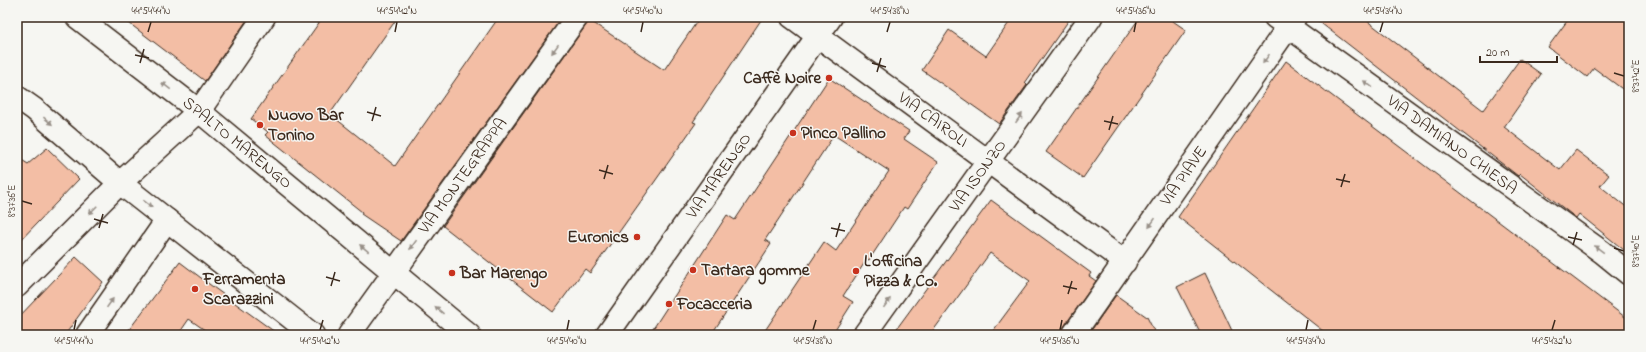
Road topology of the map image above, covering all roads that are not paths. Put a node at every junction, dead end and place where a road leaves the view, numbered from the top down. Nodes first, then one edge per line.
1 (77, 17) edge
2 (264, 17) edge
3 (577, 17) edge
4 (792, 17) edge
5 (831, 17) edge
6 (1091, 17) edge
7 (1286, 20) edge
8 (818, 36) junction
9 (17, 97) edge
10 (199, 112) junction
11 (988, 161) junction
12 (120, 183) junction
13 (167, 220) junction
14 (1125, 262) junction
15 (394, 273) junction
16 (1629, 274) edge
17 (17, 286) edge
18 (87, 335) edge
19 (313, 335) edge
20 (349, 335) edge
21 (470, 335) edge
22 (607, 335) edge
23 (864, 335) edge
24 (1073, 335) edge

10 -> 1 street, SPALTO MARENGO
2 - 10 street
3 -> 15 street, VIA MONTEGRAPPA
4 - 8 street, VIA CAIROLI
5 - 8 street, VIA MARENGO
11 -> 6 street, VIA ISONZO
7 -> 14 street, VIA PIAVE
16 -> 7 street, VIA DAMIANO CHIESA
8 - 11 street, VIA CAIROLI
8 - 22 street, VIA MARENGO
9 -> 12 street
10 - 12 street
15 -> 10 street, SPALTO MARENGO
11 - 14 street, VIA CAIROLI
23 -> 11 street, VIA ISONZO
12 -> 13 street
12 -> 17 street
18 -> 13 street
13 - 19 street
14 - 24 street, VIA PIAVE
15 - 20 street, VIA MONTEGRAPPA
21 -> 15 street, SPALTO MARENGO

